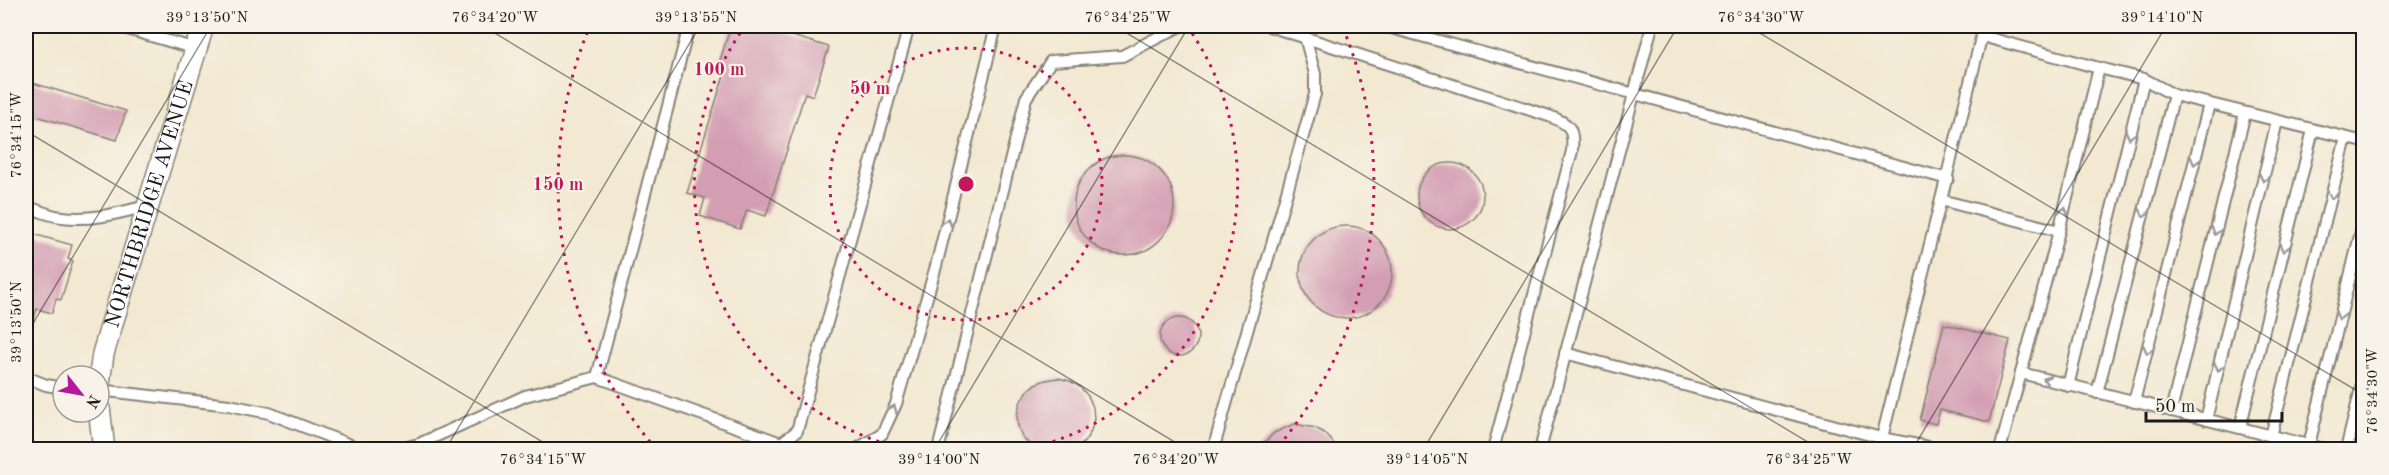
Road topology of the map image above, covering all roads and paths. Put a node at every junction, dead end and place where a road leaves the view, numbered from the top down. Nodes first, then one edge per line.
1 (117, 26) edge
2 (203, 26) edge
3 (689, 26) edge
4 (909, 26) edge
5 (996, 26) edge
6 (1180, 26) edge
7 (1269, 26) edge
8 (1384, 26) edge
9 (1652, 26) edge
10 (1983, 31) edge
11 (1305, 37) junction
12 (196, 49) junction
13 (2099, 68) junction
14 (2144, 79) junction
15 (1634, 94) junction
16 (2174, 95) junction
17 (2209, 104) junction
18 (2245, 113) junction
19 (2277, 121) junction
20 (2313, 130) junction
21 (2346, 138) junction
22 (2364, 142) edge
23 (1947, 179) junction
24 (1941, 200) junction
25 (26, 206) edge
26 (148, 206) junction
27 (2364, 219) edge
28 (2059, 231) junction
29 (1565, 353) junction
30 (102, 364) edge
31 (2021, 373) junction
32 (2364, 376) edge
33 (26, 377) edge
34 (597, 377) junction
35 (51, 386) edge
36 (2068, 386) junction
37 (111, 391) edge
38 (2097, 393) junction
39 (2134, 402) junction
40 (2171, 411) junction
41 (2206, 420) junction
42 (101, 424) edge
43 (2240, 428) junction
44 (2271, 436) junction
45 (776, 441) junction
46 (1880, 444) edge
47 (2309, 445) junction
48 (105, 450) edge
49 (363, 450) edge
50 (396, 450) edge
51 (796, 450) edge
52 (855, 450) edge
53 (938, 450) edge
54 (1213, 450) edge
55 (1493, 450) edge
56 (1540, 450) edge
57 (1944, 450) edge
58 (2000, 450) edge
59 (2328, 450) edge
60 (2346, 450) edge

1 - 12 lane
2 - 12 street, NORTHBRIDGE AVENUE
3 - 34 lane
4 - 45 lane
52 -> 5 lane
6 - 53 lane
7 - 11 lane
8 - 15 lane
9 - 15 lane
10 - 13 lane
10 - 23 lane
11 - 54 lane
11 - 55 lane
12 - 26 street, NORTHBRIDGE AVENUE
13 - 14 lane
28 -> 13 lane
14 - 16 lane
14 -> 36 lane
15 - 23 lane
15 - 29 lane
16 - 17 lane
16 -> 38 lane
17 - 18 lane
17 -> 39 lane
18 - 19 lane
18 -> 40 lane
19 - 20 lane
19 -> 41 lane
20 - 21 lane
20 -> 43 lane
21 - 22 lane
21 -> 44 lane
23 - 24 lane
24 - 28 lane
24 - 46 lane
25 - 26 lane
26 - 30 street, NORTHBRIDGE AVENUE
27 -> 47 lane
28 - 31 lane
29 - 46 lane
29 - 56 lane
36 -> 31 lane
31 - 58 lane
32 - 60 lane
33 - 35 lane
34 - 45 lane
34 - 50 lane
36 - 38 lane
37 - 49 lane
38 - 39 lane
39 - 40 lane
40 - 41 lane
41 - 43 lane
42 - 48 street
43 - 44 lane
44 - 47 lane
45 - 51 lane
46 - 57 lane
47 - 59 lane

